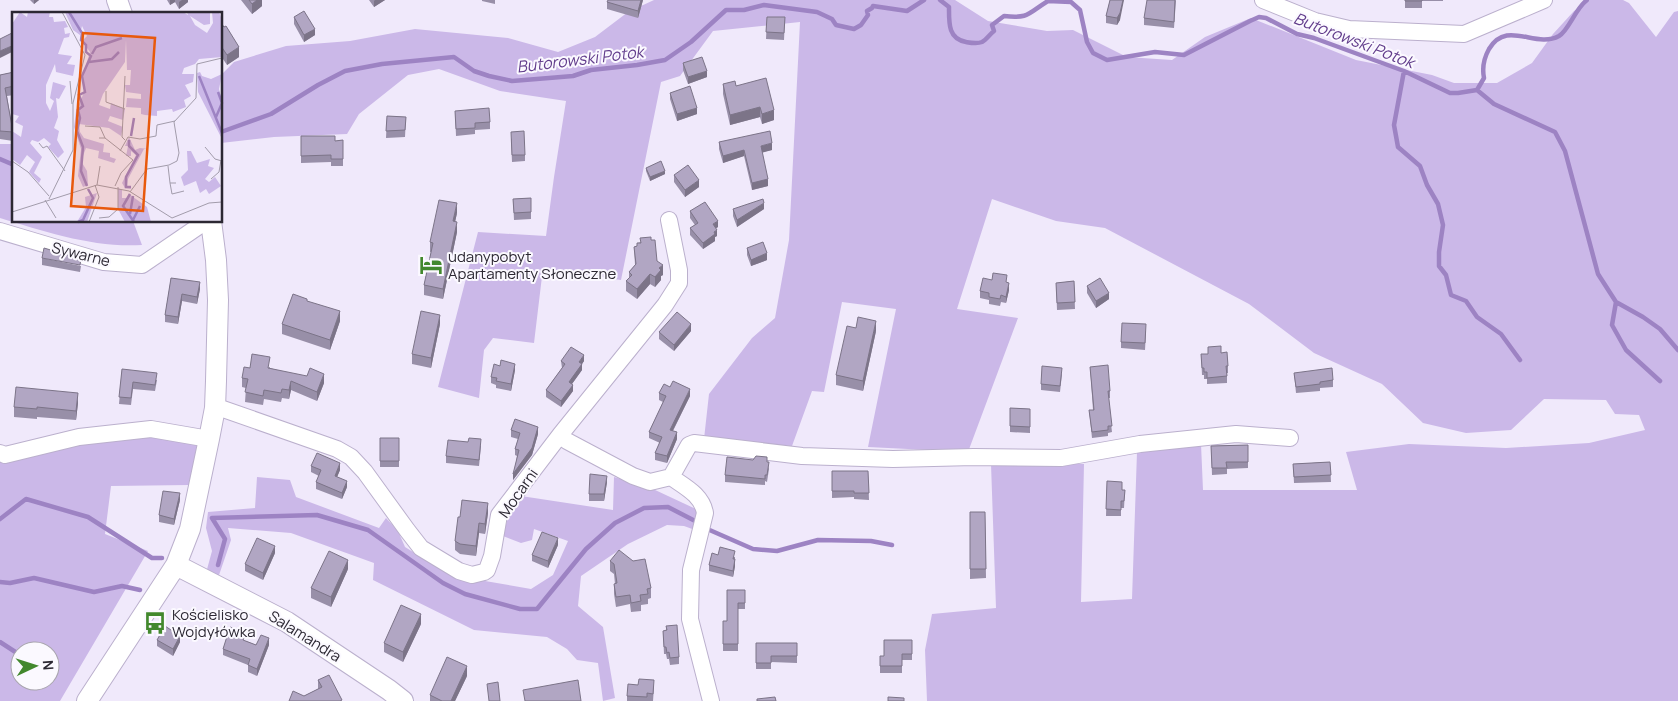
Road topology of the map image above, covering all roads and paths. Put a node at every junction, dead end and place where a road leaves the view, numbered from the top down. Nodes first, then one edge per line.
1 (117, 0) edge
2 (1263, 0) edge
3 (1544, 0) edge
4 (121, 12) edge
5 (669, 220) dead end
6 (209, 222) edge
7 (211, 222) edge
8 (0, 231) edge
9 (214, 408) junction
10 (560, 435) junction
11 (1290, 438) dead end
12 (209, 439) junction
13 (0, 453) edge
14 (670, 478) junction
15 (176, 565) junction
16 (87, 701) edge
17 (403, 701) edge
18 (711, 701) edge

1 - 4 street
2 - 3 street
5 - 10 street, Mocarni
6 - 8 street, Sywarne
7 - 9 street
9 - 10 street, Mocarni
9 - 12 street
10 - 14 street
11 - 14 street
12 - 13 street
12 - 15 street
14 - 18 street
15 - 16 street
15 - 17 street, Salamandra

